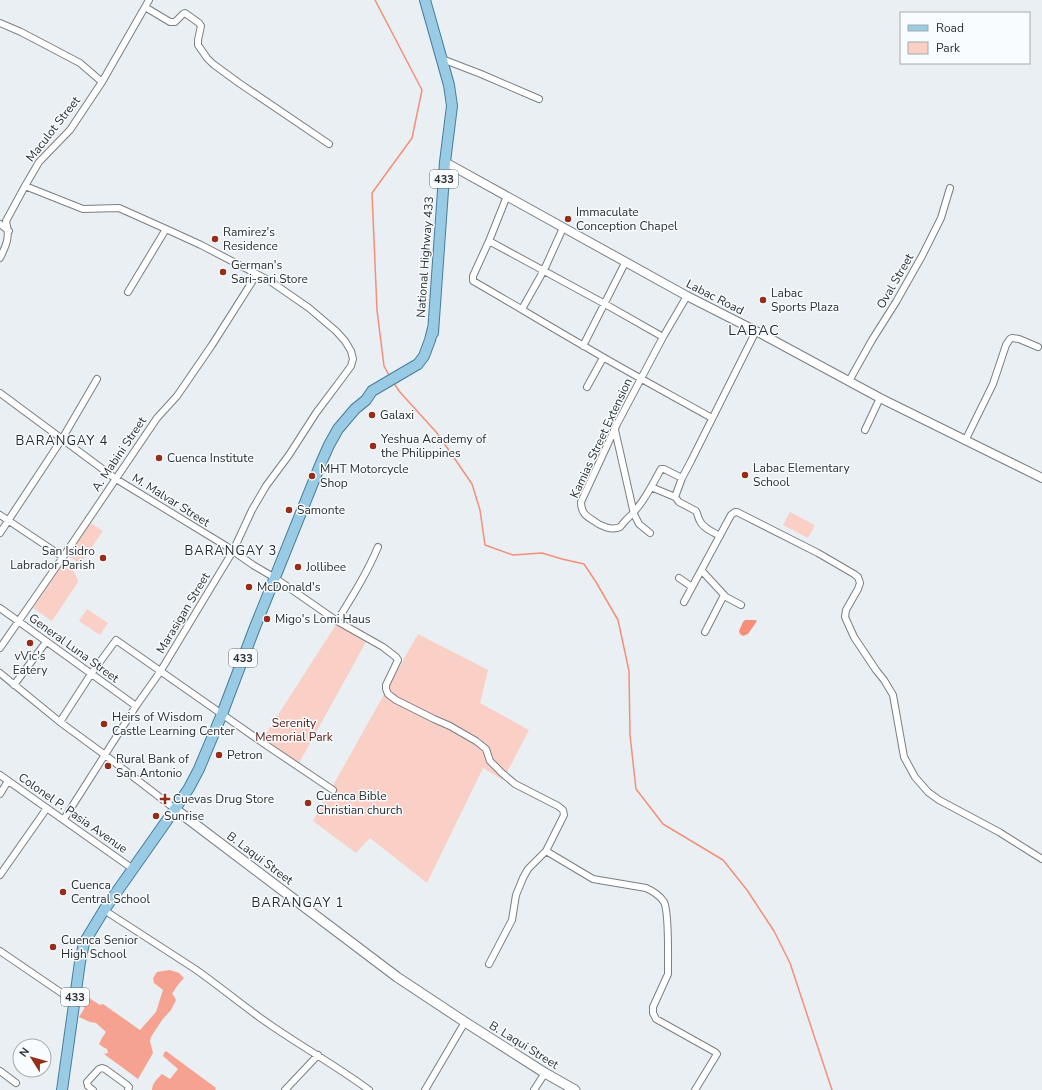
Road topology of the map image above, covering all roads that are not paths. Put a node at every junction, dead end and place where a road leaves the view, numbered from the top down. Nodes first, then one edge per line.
1 (149, 0) edge
2 (425, 0) edge
3 (145, 7) junction
4 (0, 23) edge
5 (442, 59) junction
6 (102, 82) junction
7 (539, 99) dead end
8 (329, 144) dead end
9 (445, 162) junction
10 (25, 186) junction
11 (950, 188) dead end
12 (507, 196) junction
13 (0, 224) edge
14 (563, 228) junction
15 (166, 229) junction
16 (9, 231) junction
17 (489, 241) junction
18 (0, 258) edge
19 (625, 263) junction
20 (544, 270) junction
21 (257, 274) junction
22 (128, 292) dead end
23 (687, 296) junction
24 (605, 304) junction
25 (522, 309) junction
26 (756, 331) junction
27 (663, 337) junction
28 (583, 346) junction
29 (1038, 347) dead end
30 (604, 358) junction
31 (96, 379) dead end
32 (640, 379) junction
33 (849, 381) junction
34 (587, 387) dead end
35 (0, 394) edge
36 (880, 398) junction
37 (712, 418) junction
38 (615, 430) junction
39 (865, 430) dead end
40 (62, 439) junction
41 (966, 441) junction
42 (682, 478) junction
43 (1042, 478) edge
44 (116, 479) junction
45 (651, 487) junction
46 (675, 497) junction
47 (634, 514) junction
48 (0, 515) edge
49 (8, 521) junction
50 (0, 533) edge
51 (650, 533) dead end
52 (720, 536) junction
53 (378, 547) dead end
54 (232, 551) junction
55 (63, 557) junction
56 (702, 571) junction
57 (275, 578) junction
58 (679, 578) dead end
59 (692, 587) junction
60 (724, 595) junction
61 (684, 602) dead end
62 (741, 605) dead end
63 (0, 608) edge
64 (337, 621) junction
65 (18, 622) junction
66 (705, 632) dead end
67 (46, 642) junction
68 (0, 648) edge
69 (160, 672) junction
70 (0, 673) edge
71 (91, 674) junction
72 (14, 685) junction
73 (136, 706) junction
74 (222, 714) junction
75 (60, 722) junction
76 (105, 755) junction
77 (0, 775) edge
78 (8, 781) junction
79 (333, 790) dead end
80 (0, 794) edge
81 (47, 808) junction
82 (176, 809) junction
83 (64, 819) junction
84 (546, 851) junction
85 (1042, 859) edge
86 (133, 869) junction
87 (0, 875) edge
88 (104, 910) junction
89 (0, 951) edge
90 (489, 964) dead end
91 (75, 999) junction
92 (465, 1022) junction
93 (318, 1055) junction
94 (0, 1071) edge
95 (545, 1073) junction
96 (16, 1083) dead end
97 (62, 1090) edge
98 (93, 1090) edge
99 (128, 1090) edge
100 (285, 1090) edge
101 (369, 1090) edge
102 (425, 1090) edge
103 (534, 1090) edge
104 (575, 1090) edge
105 (696, 1090) edge

1 - 3 street, Maculot Street
2 - 5 main road, National Highway 433 / 433
3 - 6 street, Maculot Street
3 - 8 street
4 - 6 street
5 - 7 street
5 - 9 main road, National Highway 433 / 433
6 - 10 street, Maculot Street
9 - 12 street, Labac Road
9 - 57 main road, National Highway 433 / 433
10 - 15 street
10 - 16 street, Maculot Street
11 - 33 street, Oval Street
12 - 14 street, Labac Road
12 - 17 street
13 - 16 street
14 - 19 street, Labac Road
14 - 20 street
15 - 21 street
15 - 22 street
16 - 18 street, Maculot Street
17 - 20 street
17 - 25 street
19 - 23 street, Labac Road
19 - 24 street
20 - 24 street
20 - 25 street
21 - 44 street, A. Mabini Street
21 - 54 street, Marasigan Street
23 - 26 street, Labac Road
23 - 27 street, Kamias Street Extension
24 - 27 street
24 - 28 street
25 - 28 street
26 - 33 street, Labac Road
26 - 37 street
27 - 32 street, Kamias Street Extension
28 - 30 street
29 - 41 street
30 - 32 street
30 - 34 street
31 - 40 street
32 - 37 street
32 - 38 street, Kamias Street Extension
33 - 36 street, Labac Road
35 - 40 street, M. Malvar Street
36 - 39 street
36 - 41 street, Labac Road
37 - 42 street
38 - 47 street
38 - 47 street, Kamias Street Extension
40 - 44 street, M. Malvar Street
40 - 49 street
41 - 43 street, Labac Road
42 - 45 street, Kamias Street Extension
42 - 46 street
44 - 54 street, M. Malvar Street
44 - 55 street, A. Mabini Street
45 - 46 street
45 - 47 street, Kamias Street Extension
46 - 52 street
47 - 51 street
48 - 49 street
49 - 50 street
49 - 55 street
52 - 56 street
52 - 85 street
53 - 64 street
54 - 57 street, M. Malvar Street
54 - 69 street, Marasigan Street
55 - 65 street, A. Mabini Street
56 - 59 street
56 - 60 street
57 - 64 street, M. Malvar Street
57 - 74 main road, National Highway 433 / 433
58 - 59 street
59 - 61 street
60 - 62 street
60 - 66 street
63 - 65 street, General Luna Street
64 - 84 street, M. Malvar Street
65 - 67 street, General Luna Street
65 - 68 street, A. Mabini Street
67 - 71 street, General Luna Street
67 - 72 street
69 - 71 street
69 - 73 street, Marasigan Street
69 - 74 street
70 - 72 street, B. Laqui Street
71 - 73 street, General Luna Street
71 - 75 street
72 - 75 street, B. Laqui Street
73 - 76 street, Marasigan Street
74 - 79 street
74 - 82 main road, National Highway 433 / 433
75 - 76 street, B. Laqui Street
76 - 82 street, B. Laqui Street
76 - 83 street, Marasigan Street
77 - 78 street, Colonel P. Pasia Avenue
78 - 80 street
78 - 81 street, Colonel P. Pasia Avenue
81 - 83 street, Colonel P. Pasia Avenue
81 - 87 street
82 - 86 main road, National Highway 433 / 433
82 - 92 main road, B. Laqui Street
83 - 86 street, Colonel P. Pasia Avenue
84 - 90 street
84 - 105 street
86 - 88 main road, National Highway 433 / 433
88 - 91 main road, National Highway 433 / 433
88 - 93 street
89 - 91 street
91 - 97 main road, National Highway 433 / 433
92 - 95 main road, B. Laqui Street
92 - 102 street
93 - 100 street
93 - 101 street
94 - 96 street
95 - 103 street
95 - 104 main road, B. Laqui Street
98 - 99 street

